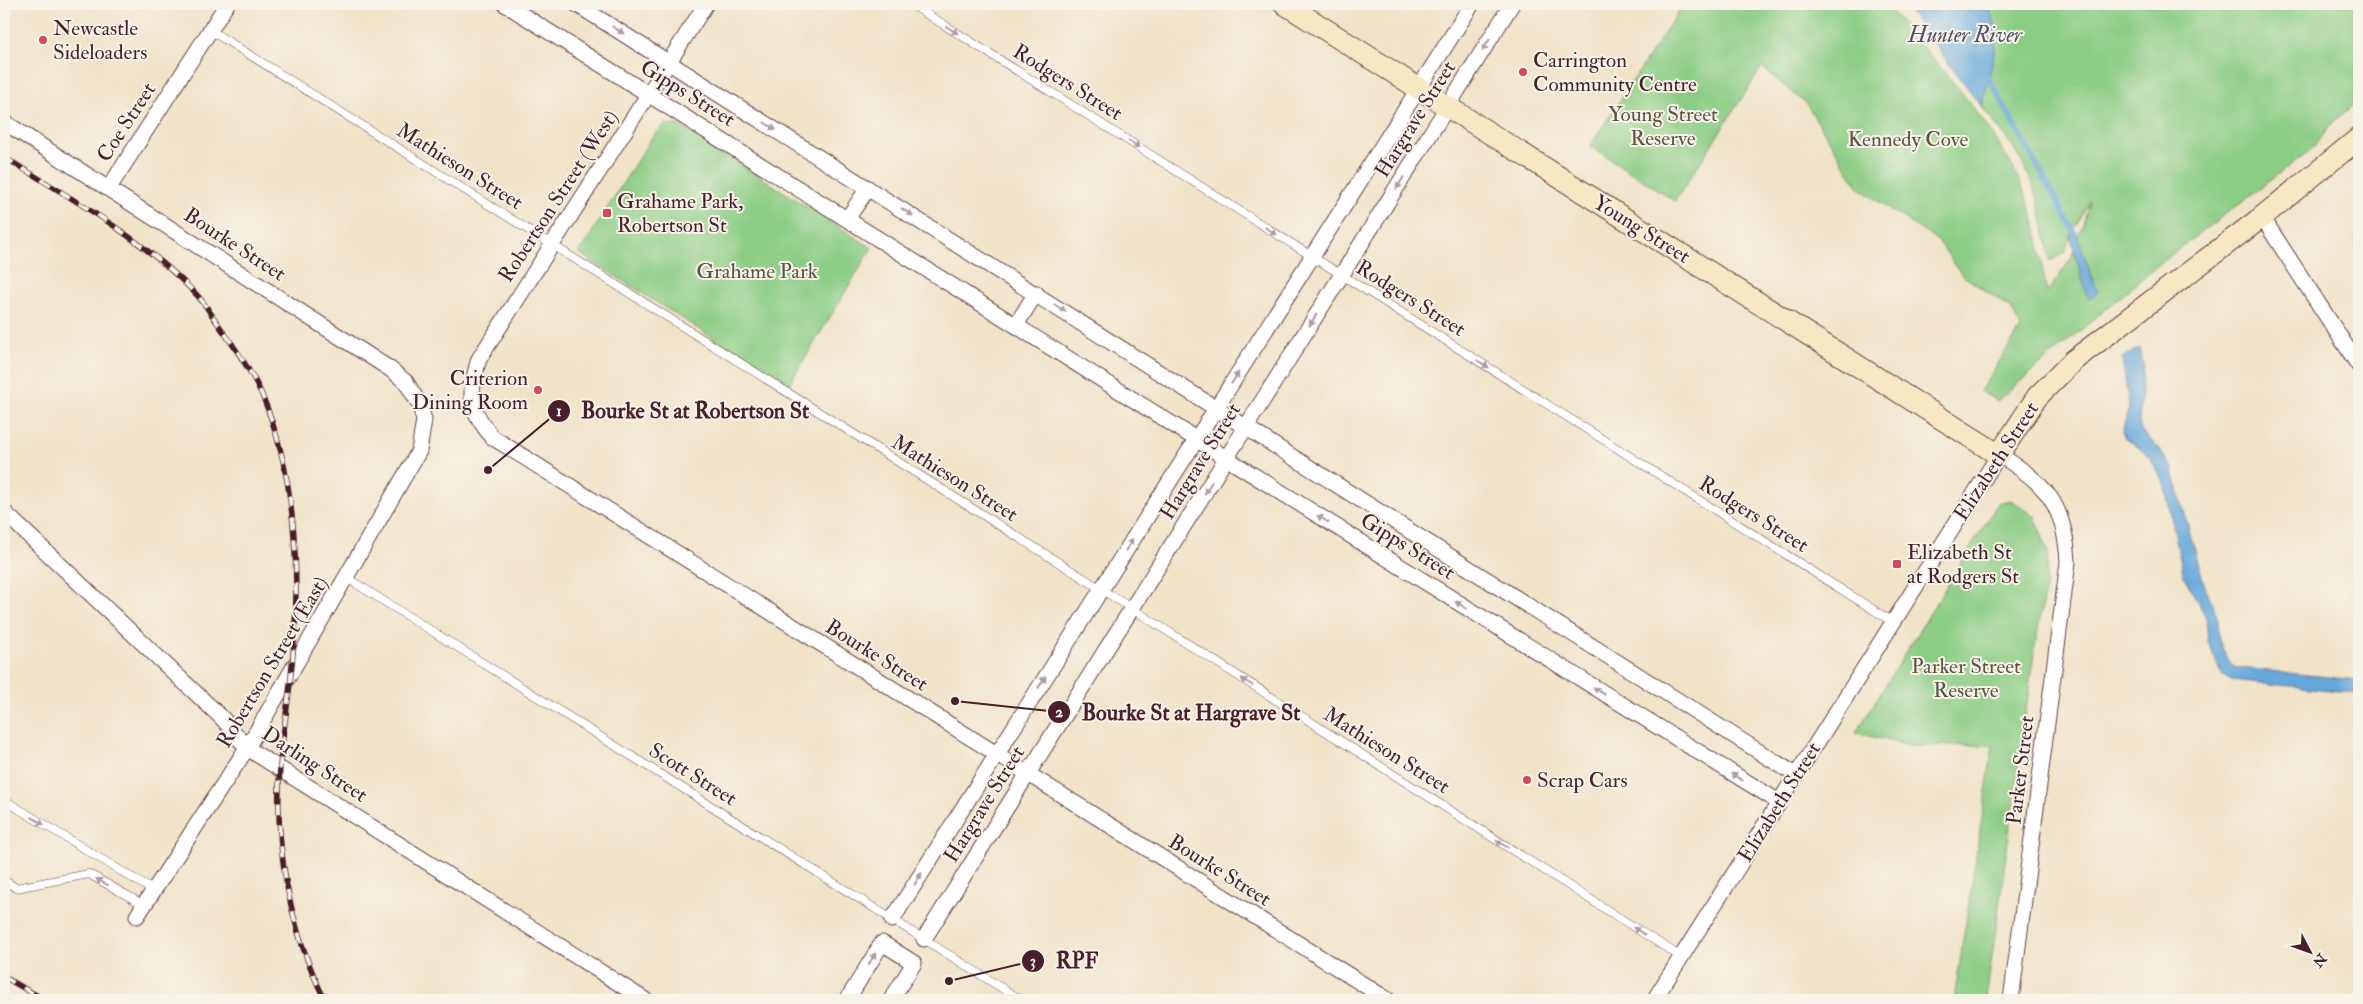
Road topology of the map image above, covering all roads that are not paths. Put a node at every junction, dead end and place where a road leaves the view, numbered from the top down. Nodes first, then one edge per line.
1 (227, 4) edge
2 (505, 4) edge
3 (576, 4) edge
4 (706, 4) edge
5 (911, 4) edge
6 (1285, 4) edge
7 (1472, 4) edge
8 (1510, 4) edge
9 (210, 30) junction
10 (669, 62) junction
11 (1419, 88) junction
12 (649, 93) junction
13 (1448, 107) junction
14 (4, 122) edge
15 (2359, 138) edge
16 (109, 188) junction
17 (868, 188) junction
18 (2262, 216) junction
19 (847, 219) junction
20 (552, 245) junction
21 (1312, 256) junction
22 (1342, 275) junction
23 (1036, 293) junction
24 (1016, 325) junction
25 (2359, 366) edge
26 (1217, 407) junction
27 (476, 418) joint
28 (424, 420) joint
29 (1247, 426) junction
30 (1196, 439) junction
31 (1998, 455) junction
32 (1227, 458) junction
33 (4, 512) edge
34 (347, 578) junction
35 (1101, 590) junction
36 (1132, 609) junction
37 (1893, 622) junction
38 (247, 748) junction
39 (996, 755) junction
40 (1028, 774) junction
41 (1796, 775) junction
42 (4, 800) edge
43 (1779, 802) junction
44 (4, 880) edge
45 (154, 891) junction
46 (141, 911) joint
47 (892, 920) junction
48 (924, 939) junction
49 (1681, 957) junction
50 (645, 1000) edge
51 (847, 1000) edge
52 (890, 1000) edge
53 (1021, 1000) edge
54 (1388, 1000) edge
55 (1654, 1000) edge
56 (2011, 1000) edge

1 - 9 street, Coe Street
2 - 12 street, Gipps Street
3 -> 10 street, Gipps Street
4 - 10 street, Robertson Street (West)
5 -> 21 lane, Rodgers Street
6 - 11 main road, Young Street
7 - 11 street, Hargrave Street
8 -> 13 street, Hargrave Street
9 - 16 street, Coe Street
9 - 20 lane, Mathieson Street
10 - 12 street, Robertson Street (West)
10 -> 17 street, Gipps Street
11 - 13 main road, Young Street
11 - 21 street, Hargrave Street
12 - 19 street, Gipps Street
12 - 20 street, Robertson Street (West)
13 -> 22 street, Hargrave Street
13 - 31 main road, Young Street
14 - 16 street, Bourke Street
15 - 18 main road, Elizabeth Street
16 - 28 street, Bourke Street
17 - 19 street
17 -> 23 street, Gipps Street
18 - 25 street
18 - 31 main road, Elizabeth Street
19 - 24 street, Gipps Street
20 - 27 street, Robertson Street (West)
20 - 35 lane, Mathieson Street
21 - 22 lane, Rodgers Street
26 -> 21 street, Hargrave Street
22 -> 29 street, Hargrave Street
22 -> 37 lane, Rodgers Street
23 - 24 street
23 -> 26 street, Gipps Street
24 - 30 street, Gipps Street
26 - 29 street, Gipps Street
26 - 30 street, Hargrave Street
27 - 39 street, Bourke Street
28 - 34 street, Robertson Street (East)
29 - 32 street, Hargrave Street
29 - 41 street, Gipps Street
30 - 32 street, Gipps Street
35 -> 30 street, Hargrave Street
31 - 37 street, Elizabeth Street
31 - 56 street, Parker Street
32 -> 36 street, Hargrave Street
43 -> 32 street, Gipps Street
33 - 38 street, Darling Street
34 - 38 street, Robertson Street (East)
34 - 47 lane, Scott Street
35 - 36 lane, Mathieson Street
39 -> 35 street, Hargrave Street
36 - 40 street, Hargrave Street
49 -> 36 lane, Mathieson Street
37 - 41 street, Elizabeth Street
38 - 45 street, Robertson Street (East)
38 - 50 street, Darling Street
39 - 40 street, Bourke Street
47 -> 39 street, Hargrave Street
40 - 48 street, Hargrave Street
40 - 54 street, Bourke Street
41 - 43 street, Elizabeth Street
42 -> 45 lane
43 - 49 street, Elizabeth Street
46 -> 44 lane
45 - 46 street, Robertson Street (East)
47 - 48 lane, Scott Street
48 - 53 lane, Scott Street
49 - 55 street, Elizabeth Street
51 -> 52 street

